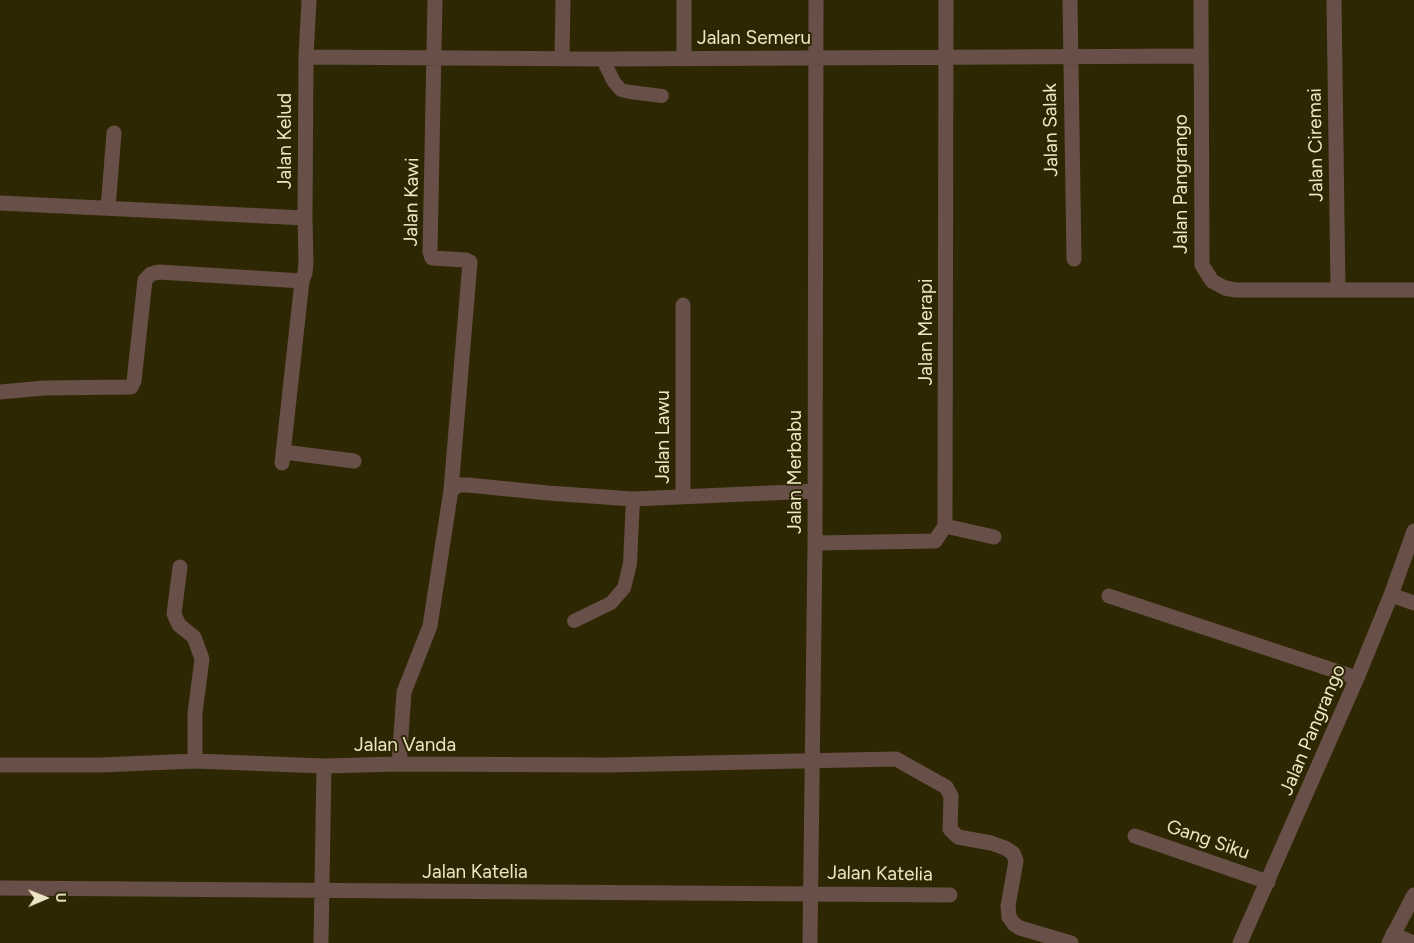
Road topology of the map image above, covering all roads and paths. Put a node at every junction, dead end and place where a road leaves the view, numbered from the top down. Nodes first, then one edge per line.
1 (309, 0) edge
2 (436, 0) edge
3 (563, 0) edge
4 (684, 0) edge
5 (816, 0) edge
6 (946, 0) edge
7 (1070, 0) edge
8 (1201, 0) edge
9 (1334, 0) edge
10 (1201, 56) junction
11 (306, 57) junction
12 (1070, 57) junction
13 (435, 58) junction
14 (684, 58) junction
15 (815, 58) junction
16 (946, 58) junction
17 (562, 59) junction
18 (606, 59) junction
19 (662, 96) dead end
20 (114, 133) dead end
21 (0, 203) edge
22 (108, 208) junction
23 (305, 218) junction
24 (1074, 259) dead end
25 (302, 281) junction
26 (1338, 290) junction
27 (1414, 290) edge
28 (683, 306) dead end
29 (0, 392) edge
30 (354, 461) dead end
31 (451, 490) junction
32 (815, 491) junction
33 (683, 497) junction
34 (633, 499) junction
35 (945, 526) junction
36 (1414, 530) edge
37 (994, 537) dead end
38 (815, 543) junction
39 (180, 567) dead end
40 (1391, 595) junction
41 (1109, 596) dead end
42 (1414, 602) edge
43 (574, 621) dead end
44 (1358, 678) junction
45 (195, 761) junction
46 (811, 761) junction
47 (399, 764) junction
48 (0, 765) edge
49 (324, 766) junction
50 (1135, 836) dead end
51 (1268, 882) junction
52 (0, 888) edge
53 (322, 891) junction
54 (811, 894) junction
55 (1414, 894) edge
56 (950, 895) dead end
57 (1391, 939) edge
58 (320, 943) edge
59 (810, 943) edge
60 (1071, 943) edge
61 (1240, 943) edge
62 (1413, 943) edge

1 - 11 street, Jalan Kelud
2 - 13 street, Jalan Kawi
3 - 17 street
4 - 14 street
5 - 15 street, Jalan Merbabu
6 - 16 street, Jalan Merapi
7 - 12 street, Jalan Salak
8 - 10 street, Jalan Pangrango
9 - 26 street, Jalan Ciremai
10 - 12 street, Jalan Semeru
10 - 26 street, Jalan Pangrango
11 - 13 street, Jalan Semeru
11 - 23 street, Jalan Kelud
12 - 16 street, Jalan Semeru
12 - 24 street, Jalan Salak
13 - 17 street, Jalan Semeru
13 - 31 street, Jalan Kawi
14 - 15 street, Jalan Semeru
14 - 18 street, Jalan Semeru
15 - 16 street, Jalan Semeru
15 - 32 street, Jalan Merbabu
16 - 35 street, Jalan Merapi
17 - 18 street, Jalan Semeru
18 - 19 lane
20 - 22 street
21 - 22 street
22 - 23 street
23 - 25 street, Jalan Kelud
25 - 29 street
25 - 30 street, Jalan Kelud
26 - 27 street, Jalan Pangrango
28 - 33 street, Jalan Lawu
31 - 34 street
31 - 47 street
32 - 33 street, Jalan Lawu
32 - 38 street, Jalan Merbabu
33 - 34 street
34 - 43 lane
35 - 37 street
35 - 38 street
36 - 40 street, Jalan Pangrango
38 - 46 street, Jalan Merbabu
39 - 45 street
40 - 42 street
40 - 44 street, Jalan Pangrango
41 - 44 street
44 - 51 street, Jalan Pangrango
45 - 48 street, Jalan Vanda
45 - 49 street, Jalan Vanda
46 - 47 street, Jalan Vanda
46 - 54 street, Jalan Merbabu
46 - 60 street, Jalan Vanda
47 - 49 street, Jalan Vanda
49 - 53 street
50 - 51 street, Gang Siku
51 - 61 street, Jalan Pangrango
52 - 53 street, Jalan Katelia
53 - 54 street, Jalan Katelia
53 - 58 street
54 - 56 street, Jalan Katelia
54 - 59 street, Jalan Merbabu
55 - 57 street
57 - 62 street

